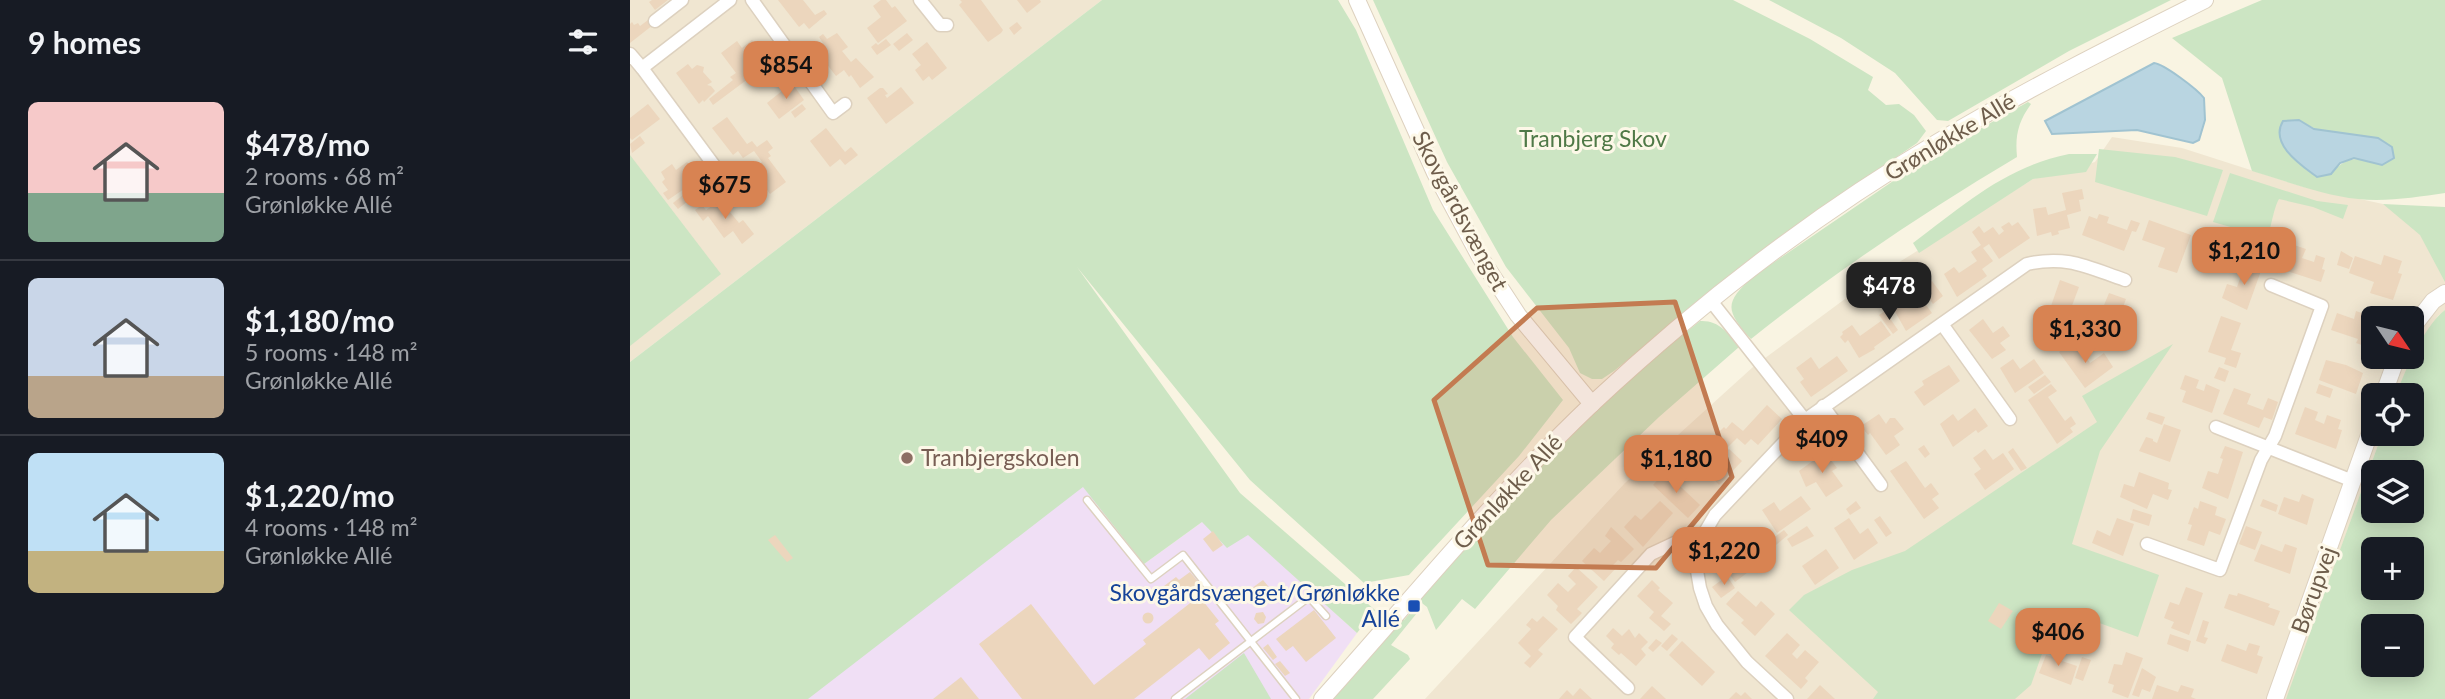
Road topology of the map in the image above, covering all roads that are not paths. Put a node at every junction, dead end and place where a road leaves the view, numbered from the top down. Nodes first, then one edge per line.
1 (682, 0) edge
2 (730, 0) edge
3 (752, 0) edge
4 (920, 0) edge
5 (1357, 0) edge
6 (2205, 0) edge
7 (655, 21) dead end
8 (947, 25) dead end
9 (630, 54) edge
10 (642, 68) junction
11 (845, 104) dead end
12 (743, 183) dead end
13 (2125, 280) dead end
14 (2271, 285) dead end
15 (2445, 293) edge
16 (1711, 301) junction
17 (2424, 312) edge
18 (1942, 324) junction
19 (1592, 404) junction
20 (1823, 406) junction
21 (2010, 419) dead end
22 (1805, 420) junction
23 (2216, 427) dead end
24 (2365, 446) edge
25 (2268, 448) junction
26 (2353, 481) junction
27 (1881, 485) dead end
28 (1087, 500) dead end
29 (1698, 544) junction
30 (2147, 544) dead end
31 (1326, 616) dead end
32 (1250, 641) junction
33 (1628, 688) dead end
34 (1175, 699) edge
35 (1296, 699) edge
36 (1322, 699) edge
37 (1787, 699) edge
38 (2275, 699) edge

1 - 7 street
2 - 10 street
3 - 11 street
4 - 8 street
5 - 19 street, Skovgårdsvænget
6 - 16 street, Grønløkke Allé
9 - 10 street
10 - 12 street
13 - 18 street
14 - 25 street
15 - 17 street
16 - 19 street, Grønløkke Allé
16 - 22 street
18 - 20 street
18 - 21 street
19 - 36 street, Grønløkke Allé
20 - 22 street
20 - 27 street
22 - 29 street
23 - 25 street
24 - 26 street, Børupvej
25 - 26 street
25 - 30 street
26 - 38 street, Børupvej
28 - 32 lane
29 - 33 street
29 - 37 street
31 - 32 lane
32 - 34 lane
32 - 35 lane

